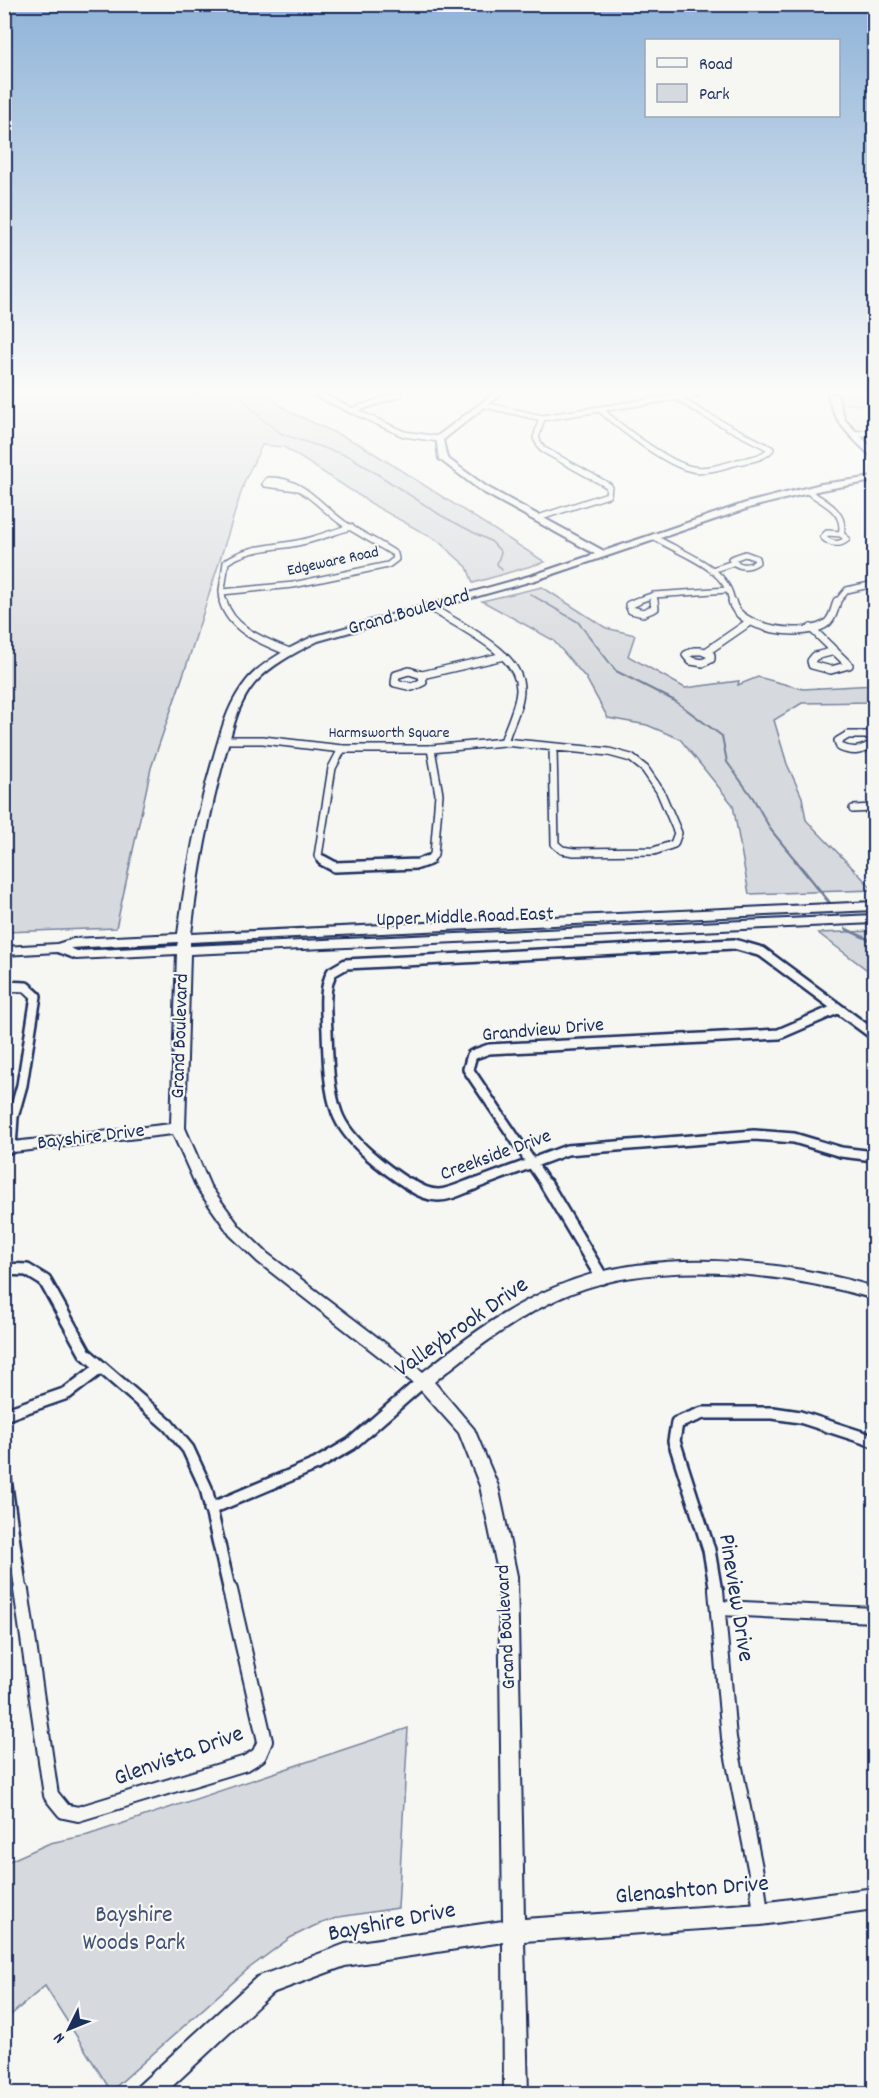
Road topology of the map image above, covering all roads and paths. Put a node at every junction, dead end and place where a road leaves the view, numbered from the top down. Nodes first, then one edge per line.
1 (305, 492) edge
2 (489, 492) edge
3 (609, 492) edge
4 (803, 492) edge
5 (808, 492) edge
6 (538, 518) junction
7 (351, 527) junction
8 (841, 534) dead end
9 (654, 537) junction
10 (604, 555) junction
11 (733, 563) dead end
12 (712, 570) junction
13 (874, 584) edge
14 (728, 590) junction
15 (222, 592) junction
16 (654, 596) dead end
17 (431, 607) junction
18 (748, 623) junction
19 (811, 628) junction
20 (835, 651) junction
21 (289, 652) junction
22 (706, 652) dead end
23 (504, 656) junction
24 (422, 675) dead end
25 (874, 735) edge
26 (226, 740) junction
27 (504, 742) junction
28 (874, 743) edge
29 (553, 747) junction
30 (342, 749) junction
31 (431, 749) junction
32 (874, 808) edge
33 (853, 809) dead end
34 (874, 906) edge
35 (874, 919) edge
36 (184, 944) junction
37 (4, 951) edge
38 (4, 986) edge
39 (837, 1008) junction
40 (874, 1035) edge
41 (178, 1128) junction
42 (8, 1148) edge
43 (874, 1156) edge
44 (532, 1161) junction
45 (4, 1269) edge
46 (602, 1278) junction
47 (874, 1293) edge
48 (100, 1368) junction
49 (423, 1381) junction
50 (4, 1415) edge
51 (874, 1441) edge
52 (4, 1472) edge
53 (210, 1509) junction
54 (718, 1608) junction
55 (874, 1615) edge
56 (874, 1899) edge
57 (761, 1914) junction
58 (514, 1932) junction
59 (146, 2094) edge
60 (516, 2094) edge

1 - 7 street, Edgeware Road
2 - 6 street
3 - 6 street
4 - 9 street, Grand Boulevard
5 - 8 street
6 - 10 street
7 - 15 street
7 - 15 street, Edgeware Road
9 - 10 street, Grand Boulevard
9 - 12 street
10 - 17 street, Grand Boulevard
11 - 12 street
12 - 14 street
13 - 19 street
14 - 16 street
14 - 18 street
15 - 21 street
17 - 21 street, Grand Boulevard
17 - 23 street
18 - 19 street
18 - 22 street
19 - 20 street
20 - 20 street
21 - 26 street, Grand Boulevard
23 - 24 street
23 - 27 street
25 - 28 street
26 - 30 street, Harmsworth Square
26 - 36 street, Grand Boulevard
27 - 29 street, Harmsworth Square
27 - 31 street, Harmsworth Square
29 - 29 street, Harmsworth Square
30 - 31 street, Harmsworth Square
30 - 31 street
32 - 33 street
34 - 36 street, Upper Middle Road East
35 - 36 street, Upper Middle Road East
36 - 37 street, Upper Middle Road East
36 - 41 street, Grand Boulevard
38 - 42 street
39 - 40 street, Creekside Drive
39 - 44 street, Grandview Drive
39 - 44 street, Creekside Drive
41 - 42 street, Bayshire Drive
41 - 49 street, Grand Boulevard
43 - 44 street, Creekside Drive
44 - 46 street, Grandview Drive
45 - 48 street, Glenvista Drive
46 - 47 street, Valleybrook Drive
46 - 49 street, Valleybrook Drive
48 - 50 street
48 - 53 street, Glenvista Drive
49 - 53 street, Valleybrook Drive
49 - 58 street, Grand Boulevard
51 - 54 street, Pineview Drive
52 - 53 street, Glenvista Drive
54 - 55 street
54 - 57 street, Pineview Drive
56 - 57 street, Glenashton Drive
57 - 58 street, Glenashton Drive
58 - 59 street, Bayshire Drive
58 - 60 street, Grand Boulevard

